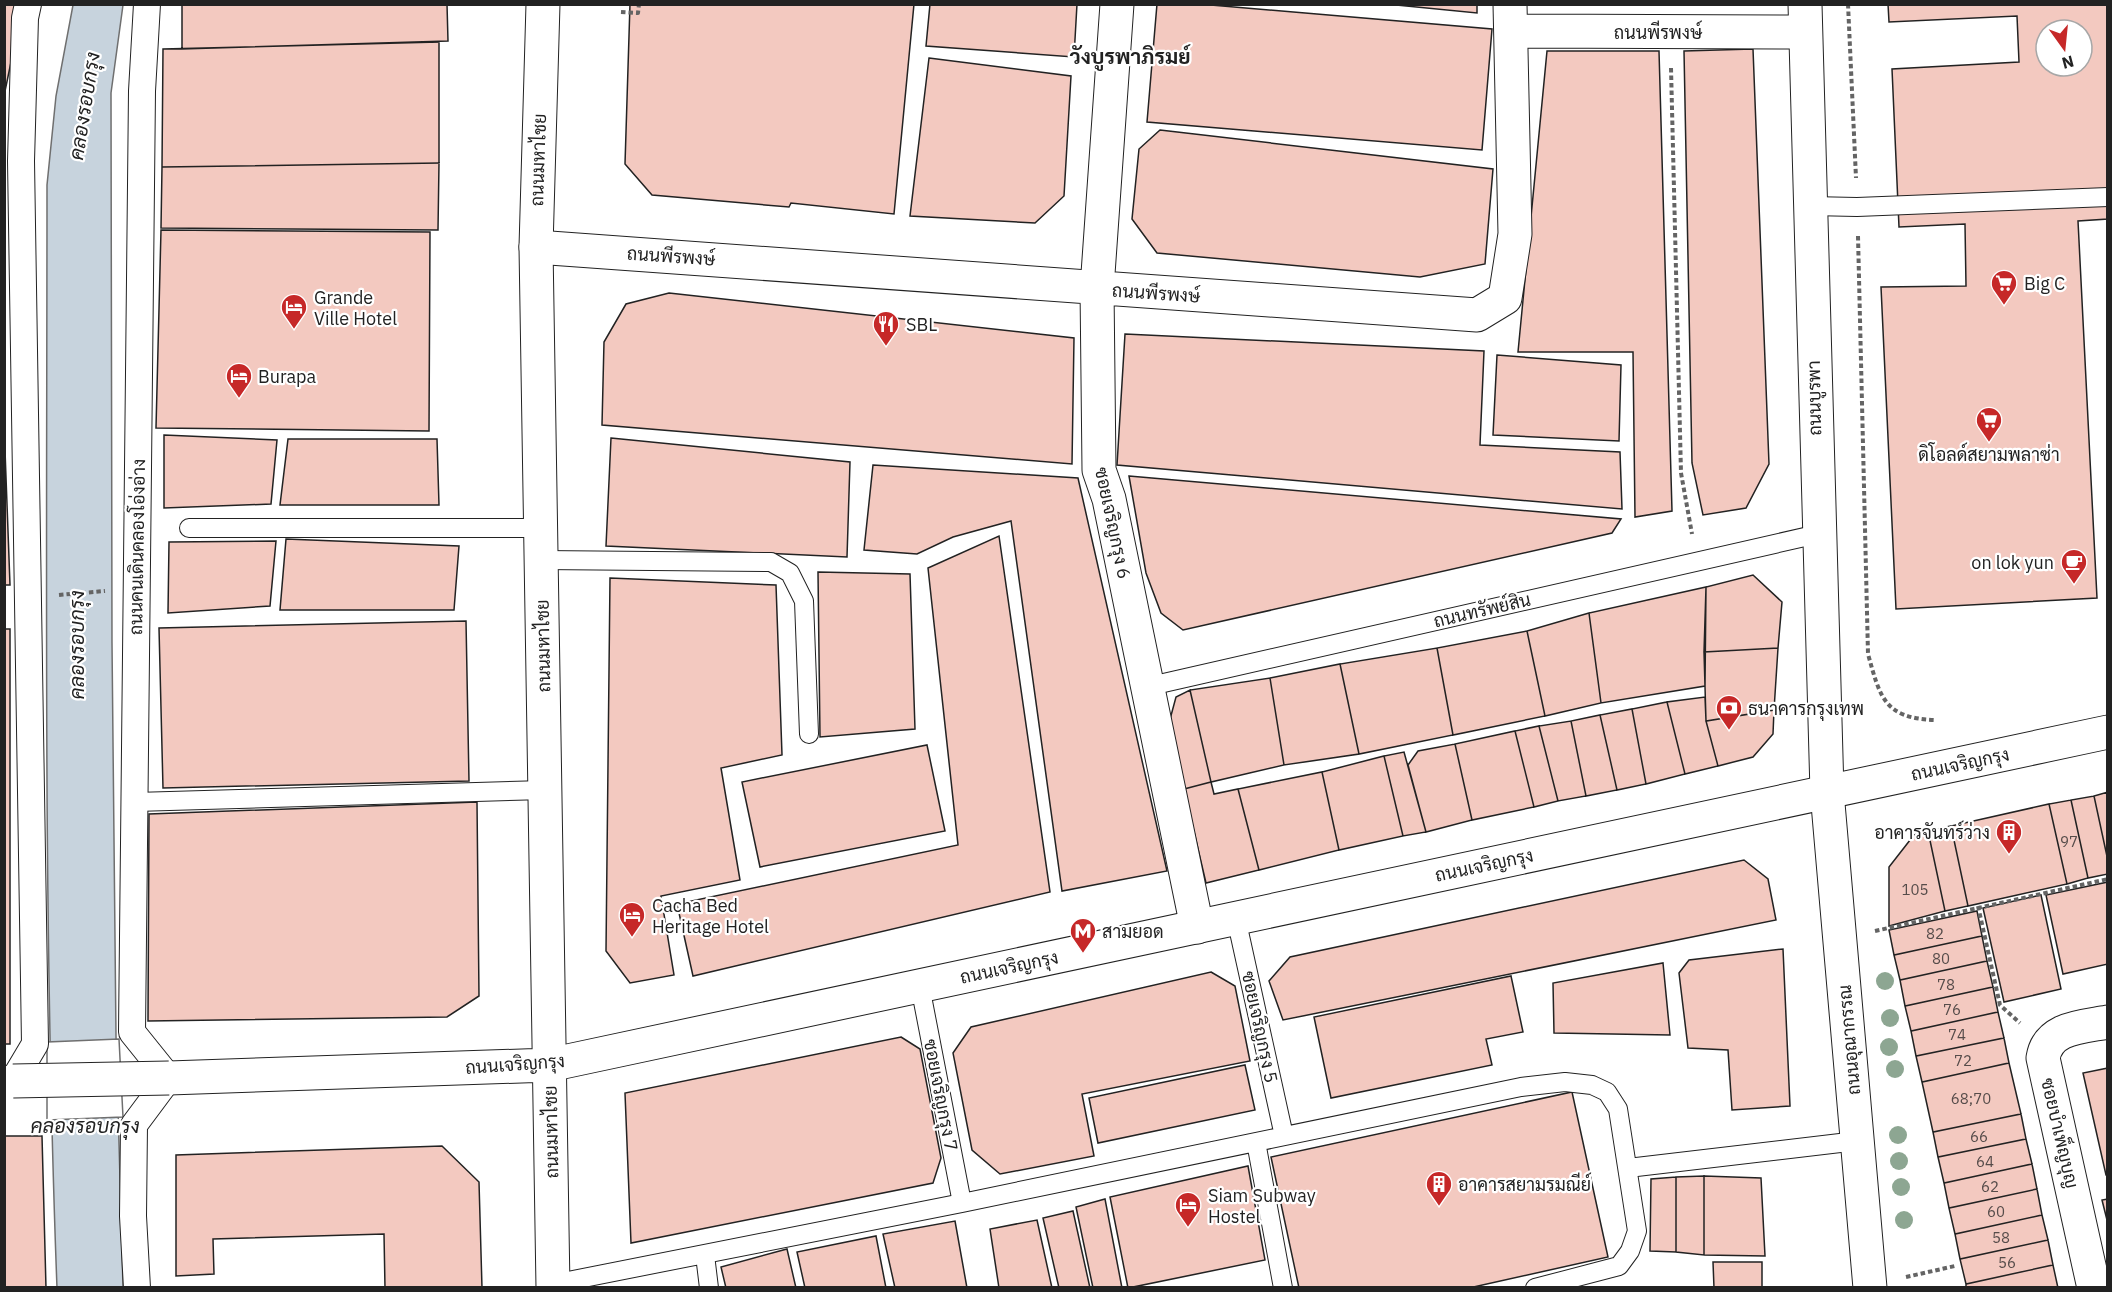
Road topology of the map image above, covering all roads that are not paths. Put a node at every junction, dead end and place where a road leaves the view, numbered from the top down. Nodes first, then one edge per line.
1 (28, 4) edge
2 (147, 4) edge
3 (543, 4) edge
4 (1117, 4) edge
5 (1510, 18) edge
6 (1805, 18) edge
7 (2108, 197) edge
8 (1810, 206) junction
9 (536, 247) junction
10 (1097, 288) junction
11 (189, 528) dead end
12 (1818, 534) junction
13 (541, 544) junction
14 (1146, 687) junction
15 (2108, 732) edge
16 (809, 734) dead end
17 (545, 790) junction
18 (1827, 792) junction
19 (135, 802) junction
20 (1236, 918) junction
21 (1197, 927) junction
22 (920, 986) junction
23 (2108, 1022) edge
24 (549, 1065) junction
25 (169, 1078) junction
26 (9, 1082) edge
27 (1284, 1136) junction
28 (1857, 1141) junction
29 (1256, 1142) junction
30 (1628, 1168) junction
31 (962, 1203) junction
32 (705, 1255) junction
33 (1883, 1283) edge
34 (553, 1286) edge
35 (137, 1287) edge
36 (709, 1287) edge
37 (1283, 1287) edge
38 (1535, 1287) edge
39 (2094, 1287) edge

1 - 26 street
2 - 19 street, ถนนคนเดินคลองโอ่งอ่าง
3 - 9 street, ถนนมหาไชย
4 - 10 street, ซอยเจริญกรุง 6
5 - 6 street, ถนนพีรพงษ์
5 - 10 street, ถนนพีรพงษ์
6 - 8 street, ถนนบูรพา
7 - 8 lane
8 - 12 street, ถนนบูรพา
9 - 10 street, ถนนพีรพงษ์
9 - 13 street, ถนนมหาไชย
10 - 14 street, ซอยเจริญกรุง 6
11 - 13 lane
12 - 14 lane, ถนนทรัพย์สิน
12 - 18 street, ถนนบูรพา
13 - 16 lane
13 - 17 street, ถนนมหาไชย
14 - 21 street, ซอยเจริญกรุง 6
15 - 18 street, ถนนเจริญกรุง
17 - 19 lane
17 - 24 street, ถนนมหาไชย
18 - 20 street, ถนนเจริญกรุง
18 - 28 street, ถนนอุณากรรณ
19 - 25 street, ถนนคนเดินคลองโอ่งอ่าง
20 - 21 street, ถนนเจริญกรุง
20 - 27 lane, ซอยเจริญกรุง 5
21 - 22 street, ถนนเจริญกรุง
22 - 24 street, ถนนเจริญกรุง
22 - 31 lane, ซอยเจริญกรุง 7
23 - 39 street, ซอยบำเพ็ญบุญ
24 - 25 street, ถนนเจริญกรุง
24 - 34 street, ถนนมหาไชย
25 - 26 street, ถนนเจริญกรุง, bridge
25 - 35 street
27 - 29 lane
27 - 30 lane
28 - 30 lane
28 - 33 street, ถนนอุณากรรณ
29 - 31 lane
29 - 37 lane
30 - 38 lane
31 - 32 lane
32 - 34 lane
32 - 36 lane

